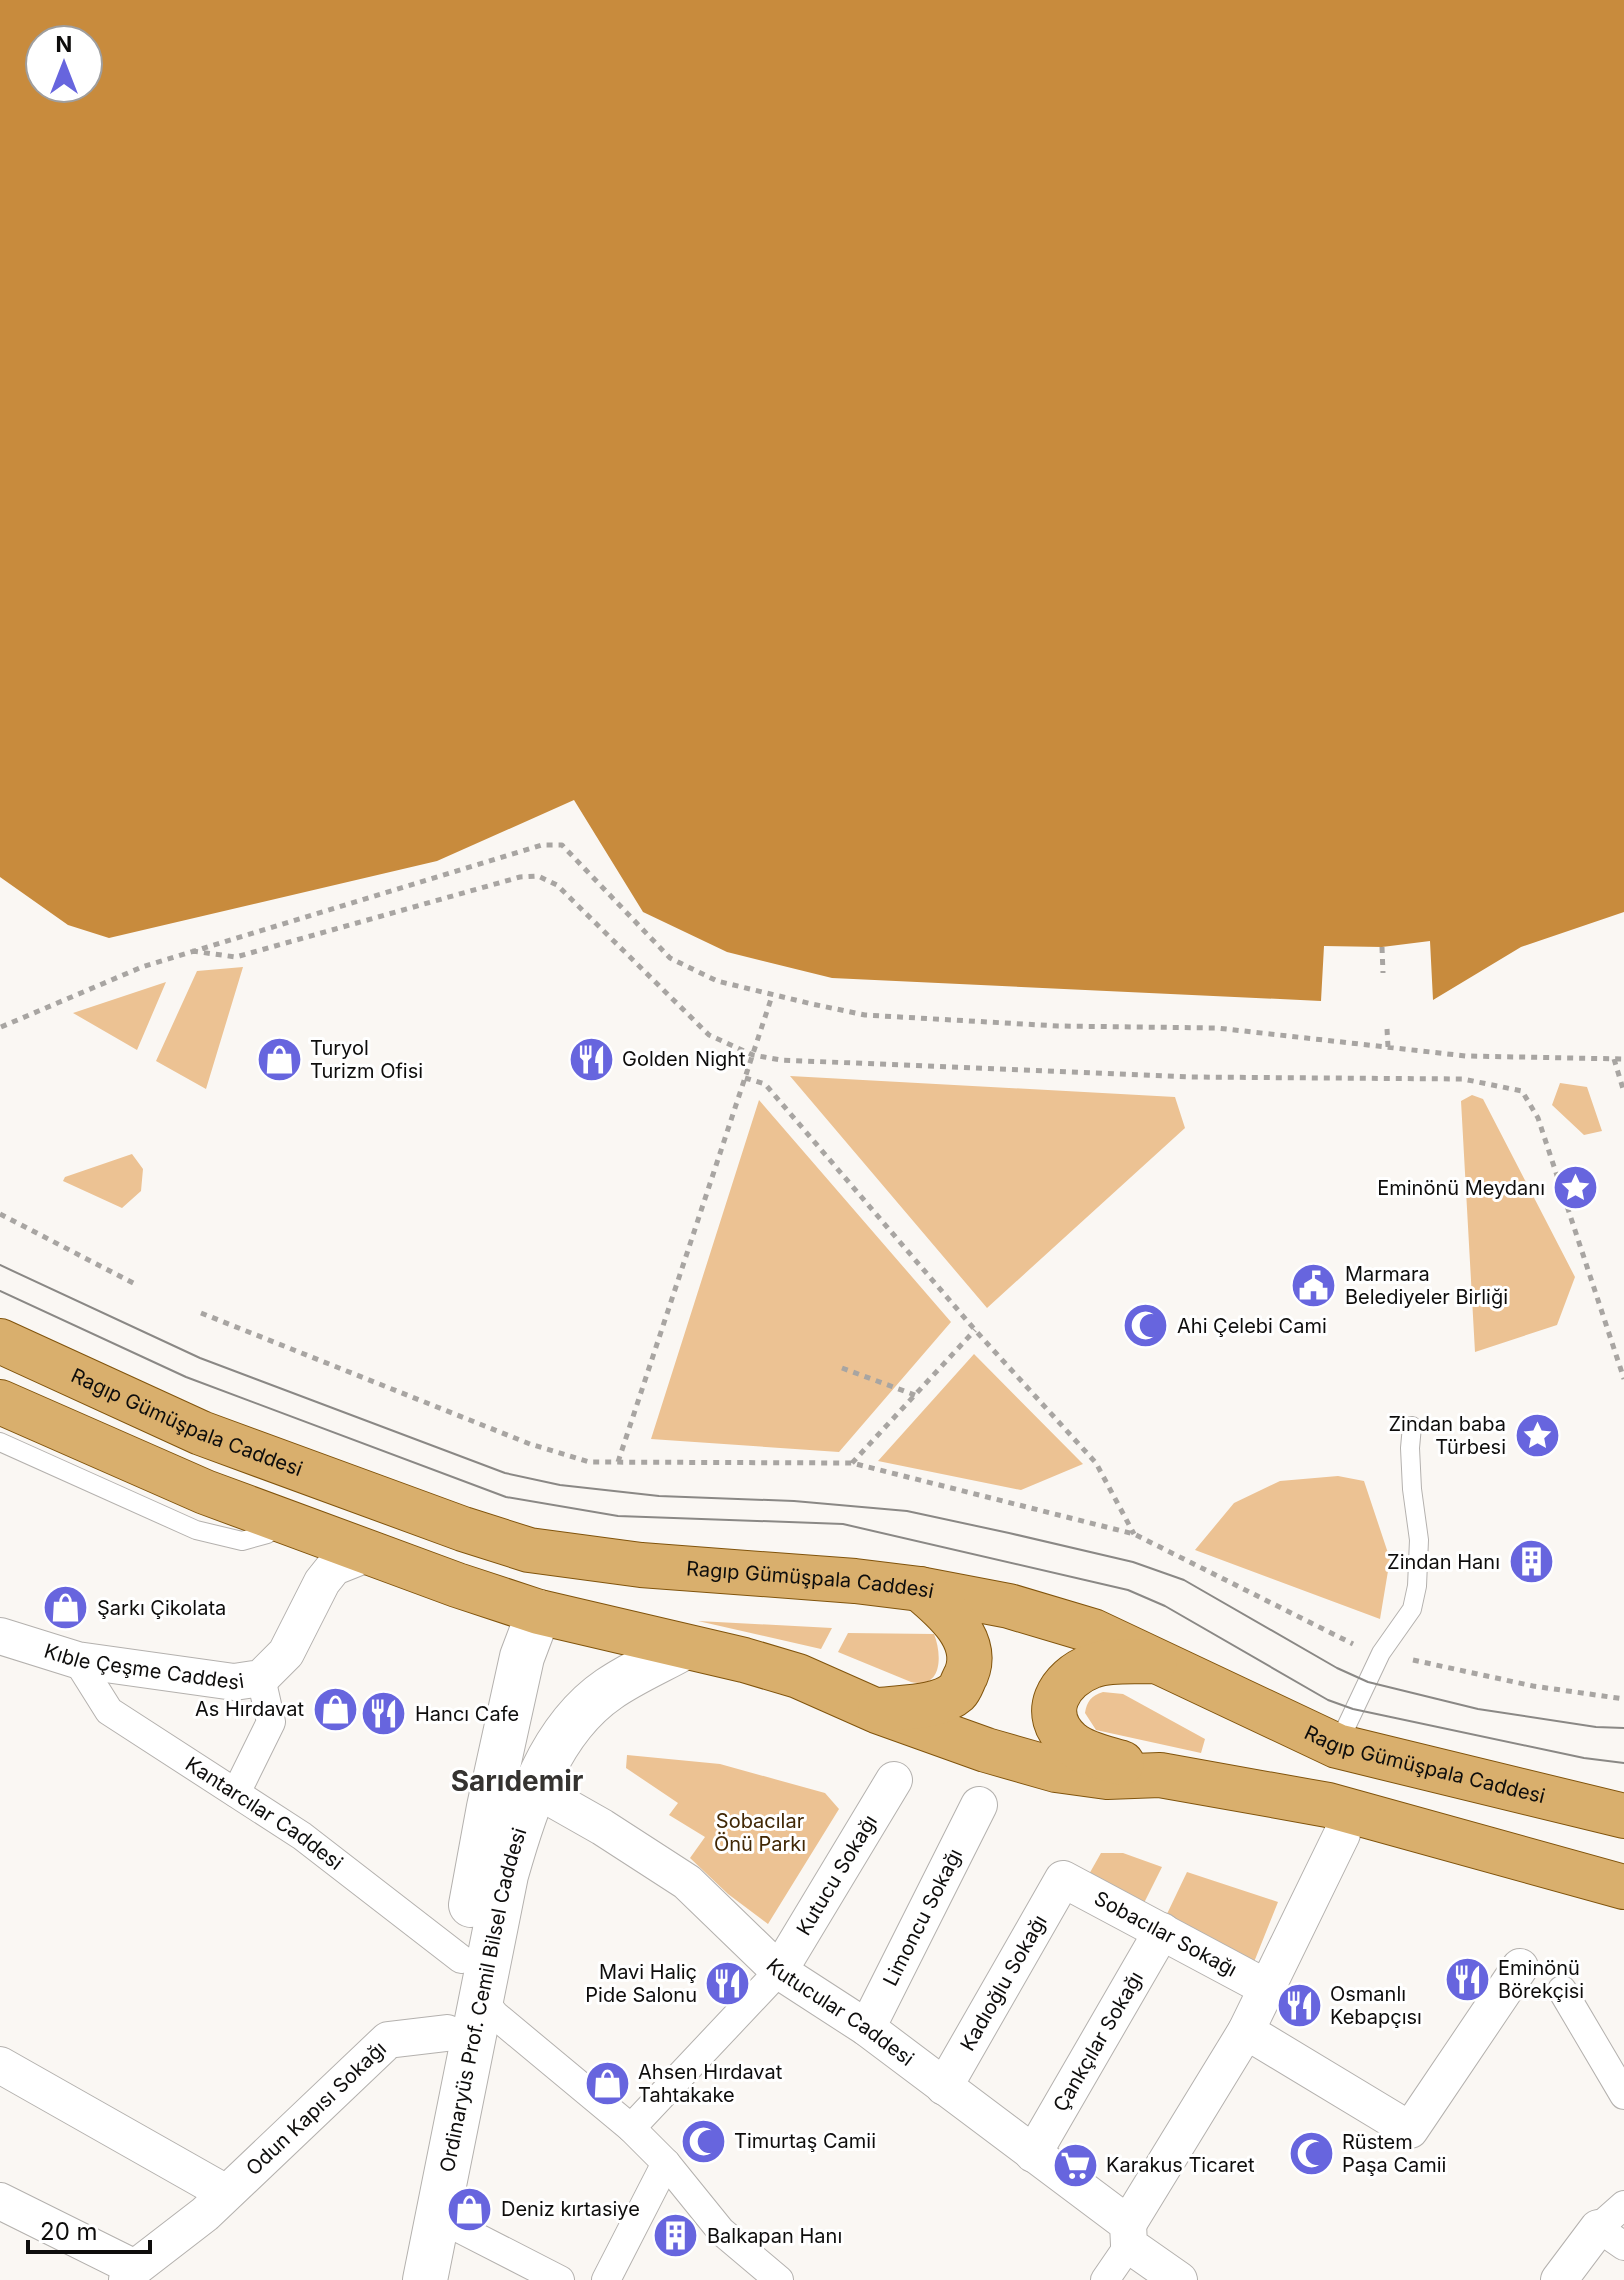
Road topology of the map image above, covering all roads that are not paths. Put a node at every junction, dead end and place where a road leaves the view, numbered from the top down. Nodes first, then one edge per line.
1 (0, 1341) edge
2 (0, 1402) edge
3 (1412, 1426) dead end
4 (0, 1442) edge
5 (304, 1472) junction
6 (283, 1522) junction
7 (369, 1553) junction
8 (682, 1567) junction
9 (920, 1589) junction
10 (539, 1612) junction
11 (0, 1636) edge
12 (685, 1647) junction
13 (77, 1660) junction
14 (1157, 1661) junction
15 (261, 1678) junction
16 (877, 1711) junction
17 (1337, 1746) junction
18 (1160, 1775) junction
19 (894, 1780) dead end
20 (535, 1789) junction
21 (236, 1793) junction
22 (979, 1805) dead end
23 (1624, 1816) edge
24 (1342, 1834) dead end
25 (1063, 1879) joint
26 (1624, 1887) edge
27 (1162, 1931) junction
28 (461, 1959) junction
29 (1520, 1967) dead end
30 (779, 1971) junction
31 (1267, 1988) junction
32 (1562, 1990) dead end
33 (483, 2000) junction
34 (867, 2028) junction
35 (1246, 2031) junction
36 (447, 2033) junction
37 (0, 2065) edge
38 (944, 2087) junction
39 (1624, 2095) edge
40 (631, 2128) junction
41 (1033, 2154) junction
42 (666, 2163) junction
43 (226, 2193) junction
44 (2, 2208) edge
45 (439, 2218) junction
46 (1615, 2226) edge
47 (1128, 2234) junction
48 (131, 2274) edge
49 (402, 2280) edge
50 (425, 2280) edge
51 (560, 2280) edge
52 (606, 2280) edge
53 (779, 2280) edge
54 (1105, 2280) edge
55 (1179, 2280) edge
56 (1559, 2280) edge

1 - 5 main road, Ragıp Gümüşpala Caddesi
2 - 6 main road
3 - 17 lane
4 - 6 lane
5 - 6 main road
5 - 8 main road, Ragıp Gümüşpala Caddesi
6 - 7 main road
7 - 10 main road
7 - 15 street, Kıble Çeşme Caddesi
8 - 9 main road, Ragıp Gümüşpala Caddesi
8 - 10 main road
9 - 14 main road, Ragıp Gümüşpala Caddesi
9 - 16 main road
10 - 12 main road
10 - 28 street, Ordinaryüs Prof. Cemil Bilsel Caddesi
11 - 13 street, Kıble Çeşme Caddesi
12 - 16 main road
12 - 20 street, Ordinaryüs Prof. Cemil Bilsel Caddesi
13 - 15 street, Kıble Çeşme Caddesi
13 - 21 street, Kantarcılar Caddesi
14 - 17 main road, Ragıp Gümüşpala Caddesi
14 - 18 main road
15 - 21 street
16 - 18 main road
17 - 23 main road, Ragıp Gümüşpala Caddesi
18 - 26 main road
19 - 30 street, Kutucu Sokağı
20 - 30 street, Kutucular Caddesi
20 - 33 street, Ordinaryüs Prof. Cemil Bilsel Caddesi
21 - 28 street, Kantarcılar Caddesi
22 - 34 street, Limoncu Sokağı
24 - 31 street
25 - 27 street, Sobacılar Sokağı
25 - 38 street, Kadıoğlu Sokağı
27 - 31 street, Sobacılar Sokağı
27 - 41 street, Çankçılar Sokağı
28 - 36 street, Ordinaryüs Prof. Cemil Bilsel Caddesi
29 - 35 street
30 - 34 street, Kutucular Caddesi
30 - 40 street
31 - 35 street
32 - 39 street
33 - 40 street
33 - 45 street, Ordinaryüs Prof. Cemil Bilsel Caddesi
34 - 38 street, Kutucular Caddesi
35 - 47 street
36 - 43 street, Odun Kapısı Sokağı
36 - 49 street, Ordinaryüs Prof. Cemil Bilsel Caddesi
37 - 43 street
38 - 41 street, Kutucular Caddesi
40 - 42 street
41 - 47 street, Kutucular Caddesi
42 - 52 street
42 - 53 street
43 - 48 street, Odun Kapısı Sokağı
44 - 48 street
45 - 50 street, Ordinaryüs Prof. Cemil Bilsel Caddesi
45 - 51 street
46 - 56 street
47 - 54 street
47 - 55 street, Kutucular Caddesi

